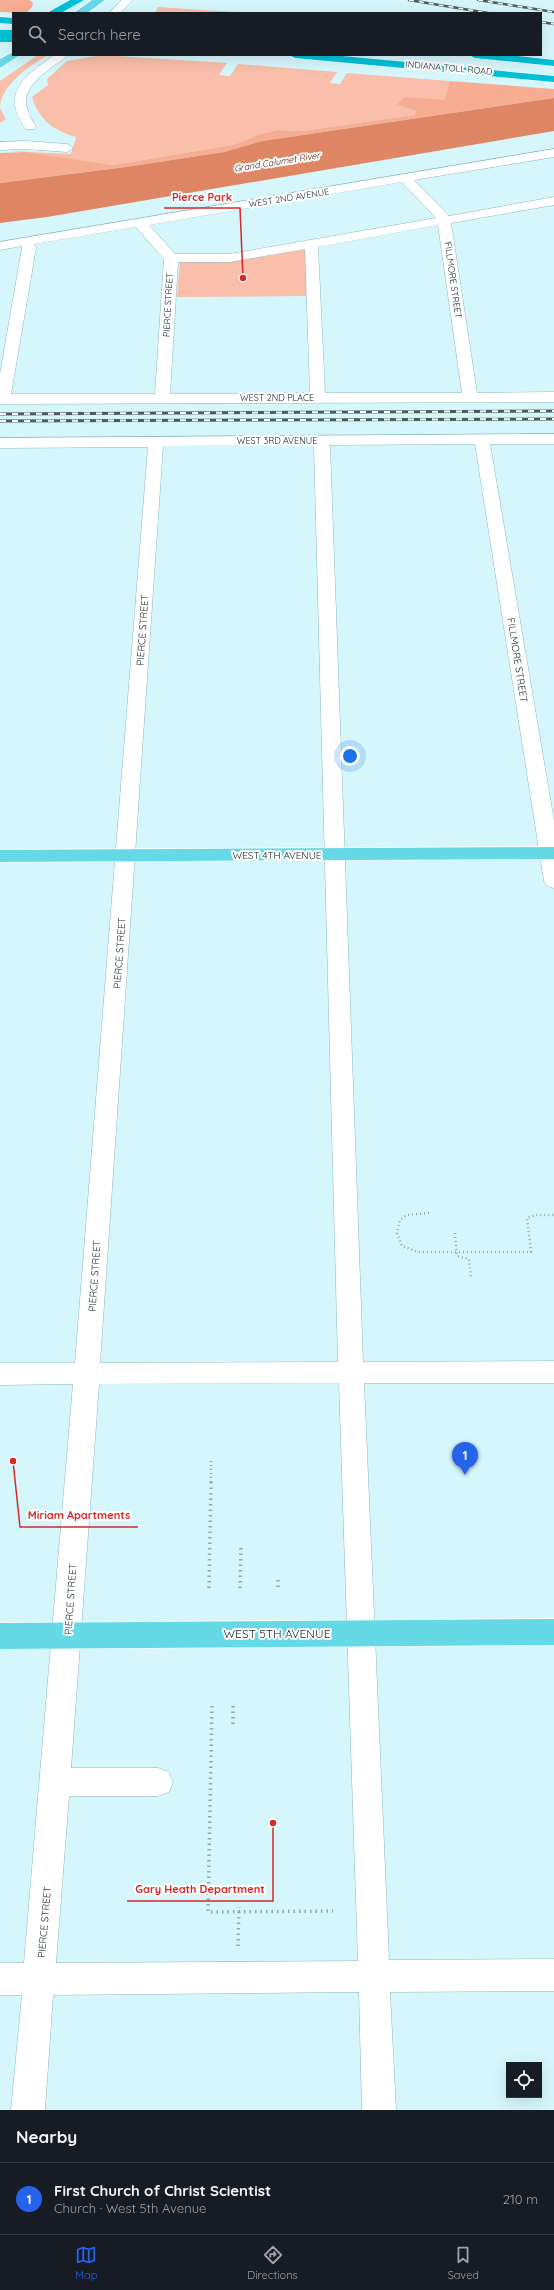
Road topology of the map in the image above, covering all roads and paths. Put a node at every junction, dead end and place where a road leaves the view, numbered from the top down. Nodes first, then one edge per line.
1 (79, 0) edge
2 (100, 0) edge
3 (128, 0) edge
4 (54, 12) edge
5 (82, 12) edge
6 (115, 12) edge
7 (0, 20) edge
8 (12, 21) edge
9 (12, 31) edge
10 (0, 36) edge
11 (12, 36) edge
12 (12, 55) edge
13 (60, 56) edge
14 (307, 56) edge
15 (484, 56) edge
16 (554, 63) edge
17 (0, 65) edge
18 (554, 79) edge
19 (30, 126) dead end
20 (0, 146) edge
21 (67, 148) dead end
22 (554, 153) edge
23 (406, 178) junction
24 (554, 201) edge
25 (444, 221) junction
26 (140, 223) junction
27 (27, 242) junction
28 (311, 243) junction
29 (0, 246) edge
30 (171, 258) junction
31 (470, 397) junction
32 (554, 397) edge
33 (318, 398) junction
34 (2, 399) edge
35 (162, 399) junction
36 (554, 439) edge
37 (482, 440) junction
38 (322, 441) junction
39 (156, 442) junction
40 (0, 443) edge
41 (552, 853) edge
42 (336, 854) junction
43 (126, 855) junction
44 (0, 856) edge
45 (554, 881) edge
46 (429, 1213) dead end
47 (554, 1215) edge
48 (455, 1233) dead end
49 (457, 1252) junction
50 (471, 1277) dead end
51 (554, 1372) edge
52 (351, 1373) junction
53 (0, 1374) edge
54 (86, 1375) junction
55 (211, 1459) dead end
56 (241, 1548) dead end
57 (278, 1580) dead end
58 (209, 1588) dead end
59 (240, 1588) dead end
60 (278, 1588) dead end
61 (554, 1632) edge
62 (362, 1633) junction
63 (0, 1636) edge
64 (67, 1636) junction
65 (212, 1706) dead end
66 (233, 1706) dead end
67 (233, 1727) dead end
68 (55, 1782) junction
69 (158, 1782) dead end
70 (239, 1909) junction
71 (333, 1911) dead end
72 (554, 1975) edge
73 (238, 1977) junction
74 (375, 1977) junction
75 (0, 1979) edge
76 (39, 1979) junction
77 (28, 2110) edge
78 (379, 2110) edge

1 - 4 highway
2 - 5 main road
3 - 6 street
7 - 8 highway
9 - 10 highway
10 - 11 highway, bridge
12 - 17 main road
13 - 19 street
14 - 18 highway, INDIANA TOLL ROAD
15 - 16 highway, INDIANA TOLL ROAD
20 - 21 street
22 - 23 street, WEST 2ND AVENUE
23 - 25 street, FILLMORE STREET
23 - 26 street, WEST 2ND AVENUE
24 - 25 street
25 - 28 street
25 - 31 street, FILLMORE STREET
26 - 27 street, WEST 2ND AVENUE
26 - 30 street, PIERCE STREET
27 - 29 street, WEST 2ND AVENUE
27 - 34 street
28 - 30 street
28 - 33 street
30 - 35 street, PIERCE STREET
31 - 32 street, WEST 2ND PLACE
31 - 33 street, WEST 2ND PLACE
33 - 35 street, WEST 2ND PLACE
34 - 35 street, WEST 2ND PLACE
36 - 37 street, WEST 3RD AVENUE
37 - 38 street, WEST 3RD AVENUE
37 - 41 street, FILLMORE STREET
38 - 39 street, WEST 3RD AVENUE
38 - 42 street
39 - 40 street, WEST 3RD AVENUE
39 - 43 street, PIERCE STREET
41 - 42 main road, WEST 4TH AVENUE
41 - 45 street, FILLMORE STREET
42 - 43 main road, WEST 4TH AVENUE
42 - 52 street
43 - 44 main road, WEST 4TH AVENUE
43 - 54 street, PIERCE STREET
46 - 49 path
47 - 49 path
48 - 49 path
49 - 50 path
51 - 52 street
52 - 54 street
52 - 62 street
53 - 54 street
54 - 64 street, PIERCE STREET
55 - 58 path
56 - 59 path
57 - 60 path
61 - 62 main road, WEST 5TH AVENUE
62 - 64 main road, WEST 5TH AVENUE
62 - 74 street
63 - 64 main road, WEST 5TH AVENUE
64 - 68 street, PIERCE STREET
65 - 70 path
66 - 67 path
68 - 69 street
68 - 76 street, PIERCE STREET
70 - 71 path
70 - 73 path
72 - 74 street
73 - 74 street
73 - 76 street
74 - 78 street
75 - 76 street
76 - 77 street, PIERCE STREET

